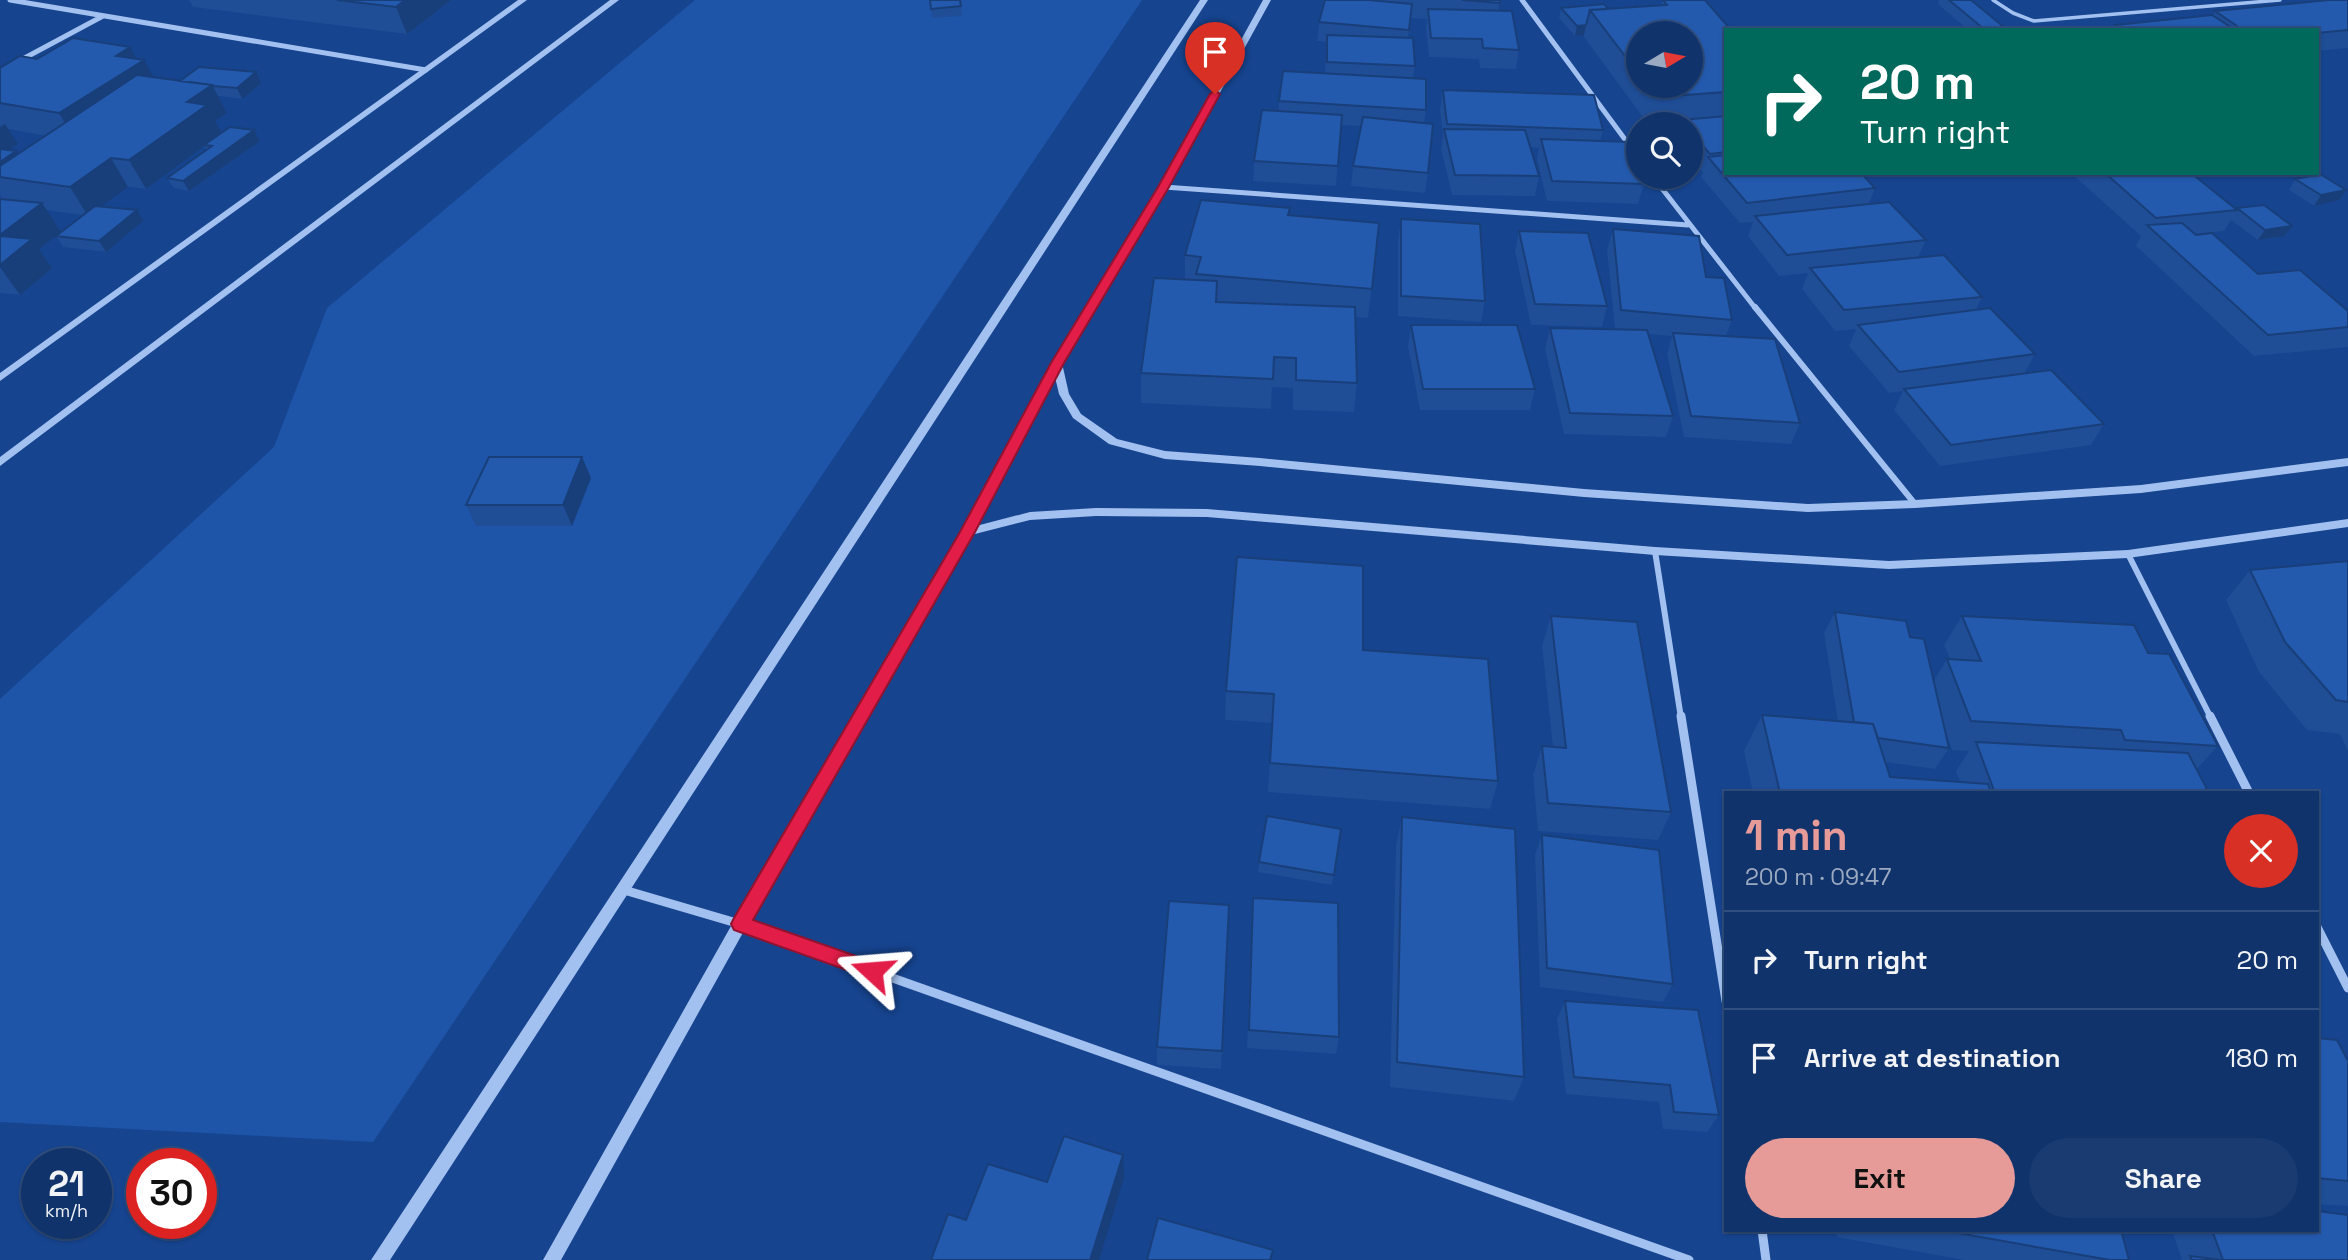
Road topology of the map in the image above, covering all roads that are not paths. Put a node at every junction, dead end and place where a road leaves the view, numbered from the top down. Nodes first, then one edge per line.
1 (10, 0) edge
2 (523, 0) edge
3 (615, 0) edge
4 (1204, 0) edge
5 (1267, 0) edge
6 (1522, 0) edge
7 (1993, 0) edge
8 (2280, 0) edge
9 (103, 16) junction
10 (11, 65) edge
11 (426, 70) junction
12 (1626, 141) edge
13 (1164, 187) junction
14 (1662, 189) edge
15 (1688, 225) junction
16 (1057, 363) junction
17 (0, 377) edge
18 (0, 462) edge
19 (2348, 462) edge
20 (1914, 504) junction
21 (2348, 523) edge
22 (967, 532) junction
23 (1655, 551) junction
24 (2128, 554) junction
25 (2248, 791) edge
26 (624, 890) junction
27 (740, 924) junction
28 (2319, 931) edge
29 (1724, 988) edge
30 (2348, 988) edge
31 (1762, 1232) edge
32 (380, 1260) edge
33 (552, 1260) edge
34 (1689, 1260) edge
35 (1766, 1260) edge

1 - 9 street
2 - 11 street
3 - 18 street
4 - 26 street
5 - 13 street
6 - 12 street
7 - 8 lane
9 - 10 street
9 - 11 street
11 - 17 street
13 - 15 street
13 - 16 street
14 - 15 street
15 - 20 street
16 - 20 street
16 - 22 street
19 - 20 street
21 - 24 street
22 - 23 street
22 - 27 street
23 - 24 street
23 - 29 street
24 - 25 street
26 - 27 street
26 - 32 street
27 - 33 street
27 - 34 street
28 - 30 street
31 - 35 street

